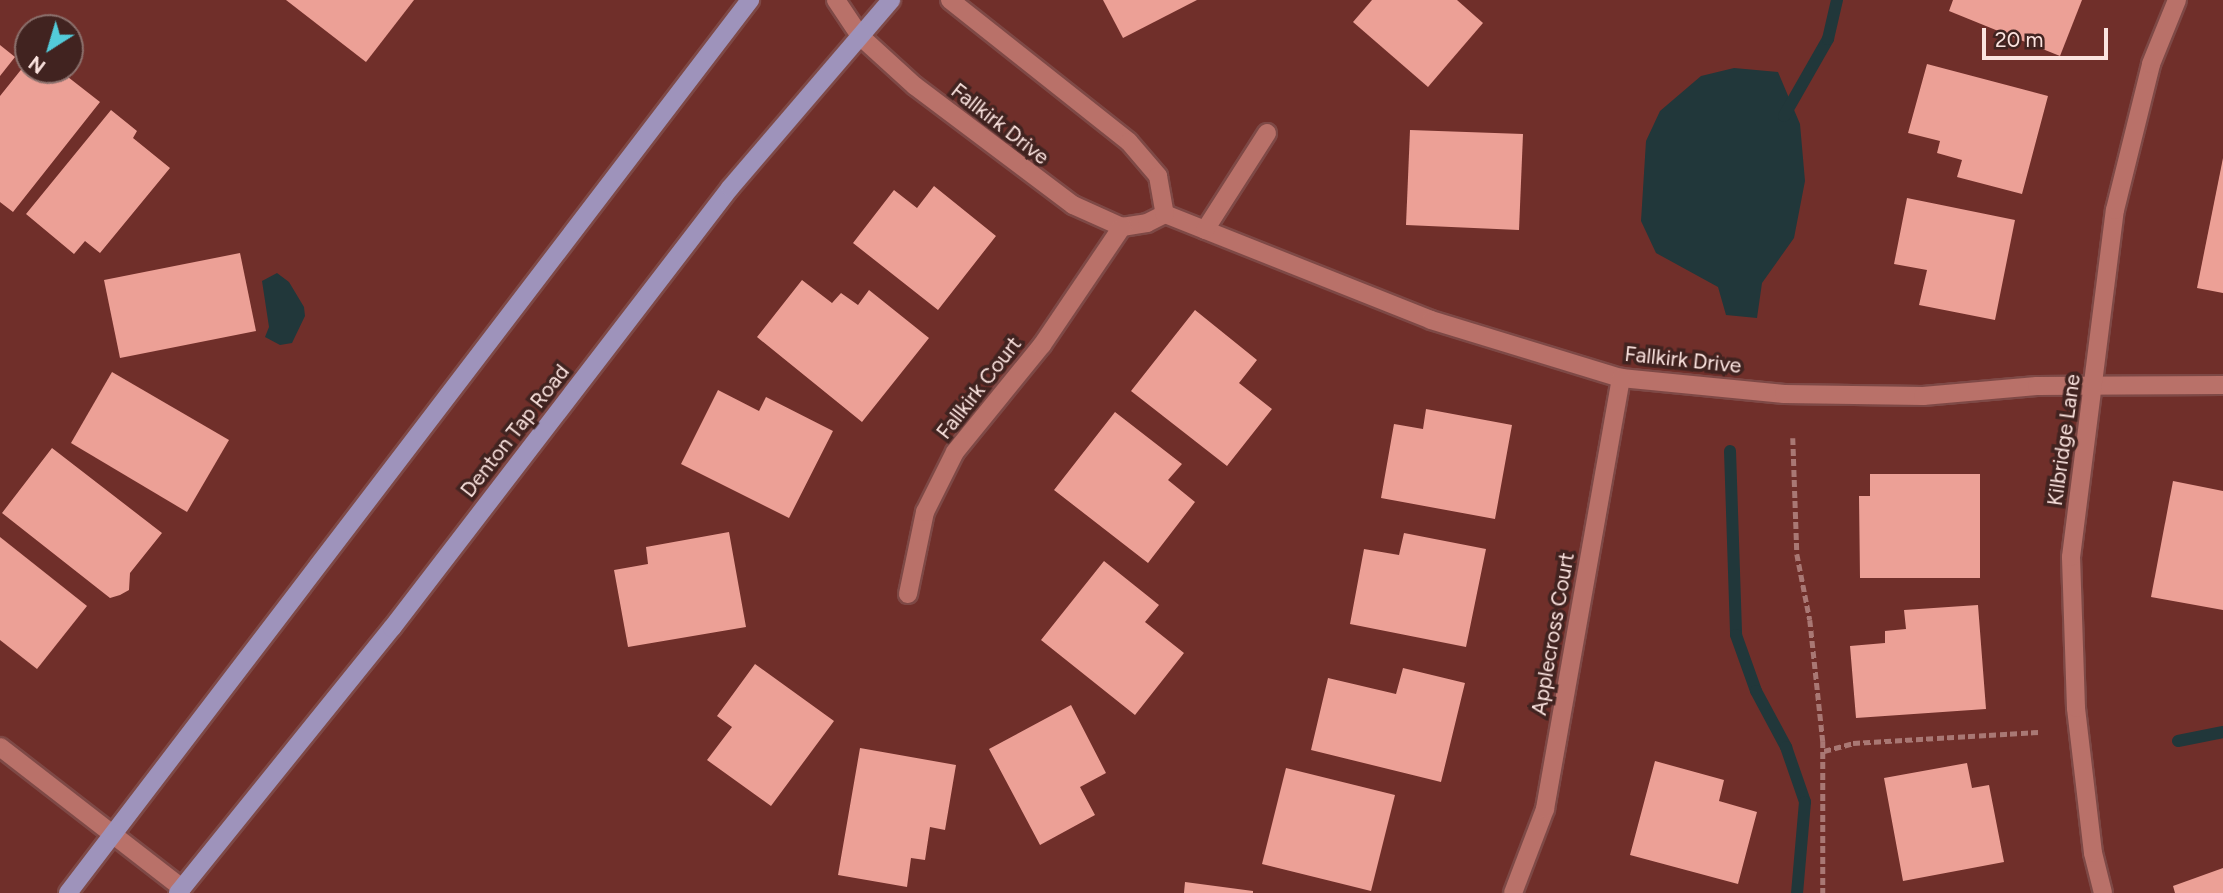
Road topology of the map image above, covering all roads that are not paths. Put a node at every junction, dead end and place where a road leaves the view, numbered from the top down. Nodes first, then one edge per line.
1 (750, 0) edge
2 (836, 0) edge
3 (891, 0) edge
4 (950, 0) edge
5 (2176, 0) edge
6 (860, 36) junction
7 (1267, 134) dead end
8 (1165, 214) junction
9 (1122, 227) junction
10 (1205, 230) junction
11 (1621, 378) junction
12 (2095, 384) junction
13 (2223, 385) edge
14 (908, 594) dead end
15 (0, 747) edge
16 (115, 836) junction
17 (180, 891) edge
18 (68, 893) edge
19 (1513, 893) edge
20 (2104, 893) edge

1 - 16 main road
2 - 6 street, Fallkirk Drive
3 - 6 main road, Denton Tap Road
4 - 8 street
5 - 12 street, Kilbridge Lane
6 - 9 street, Fallkirk Drive
6 - 17 main road, Denton Tap Road
7 - 10 street
8 - 9 street
8 - 10 street, Fallkirk Drive
9 - 14 street, Fallkirk Court
10 - 11 street, Fallkirk Drive
11 - 12 street, Fallkirk Drive
11 - 19 street, Applecross Court
12 - 13 street, Fallkirk Drive
12 - 20 street, Kilbridge Lane
15 - 16 street
16 - 17 street
16 - 18 main road

